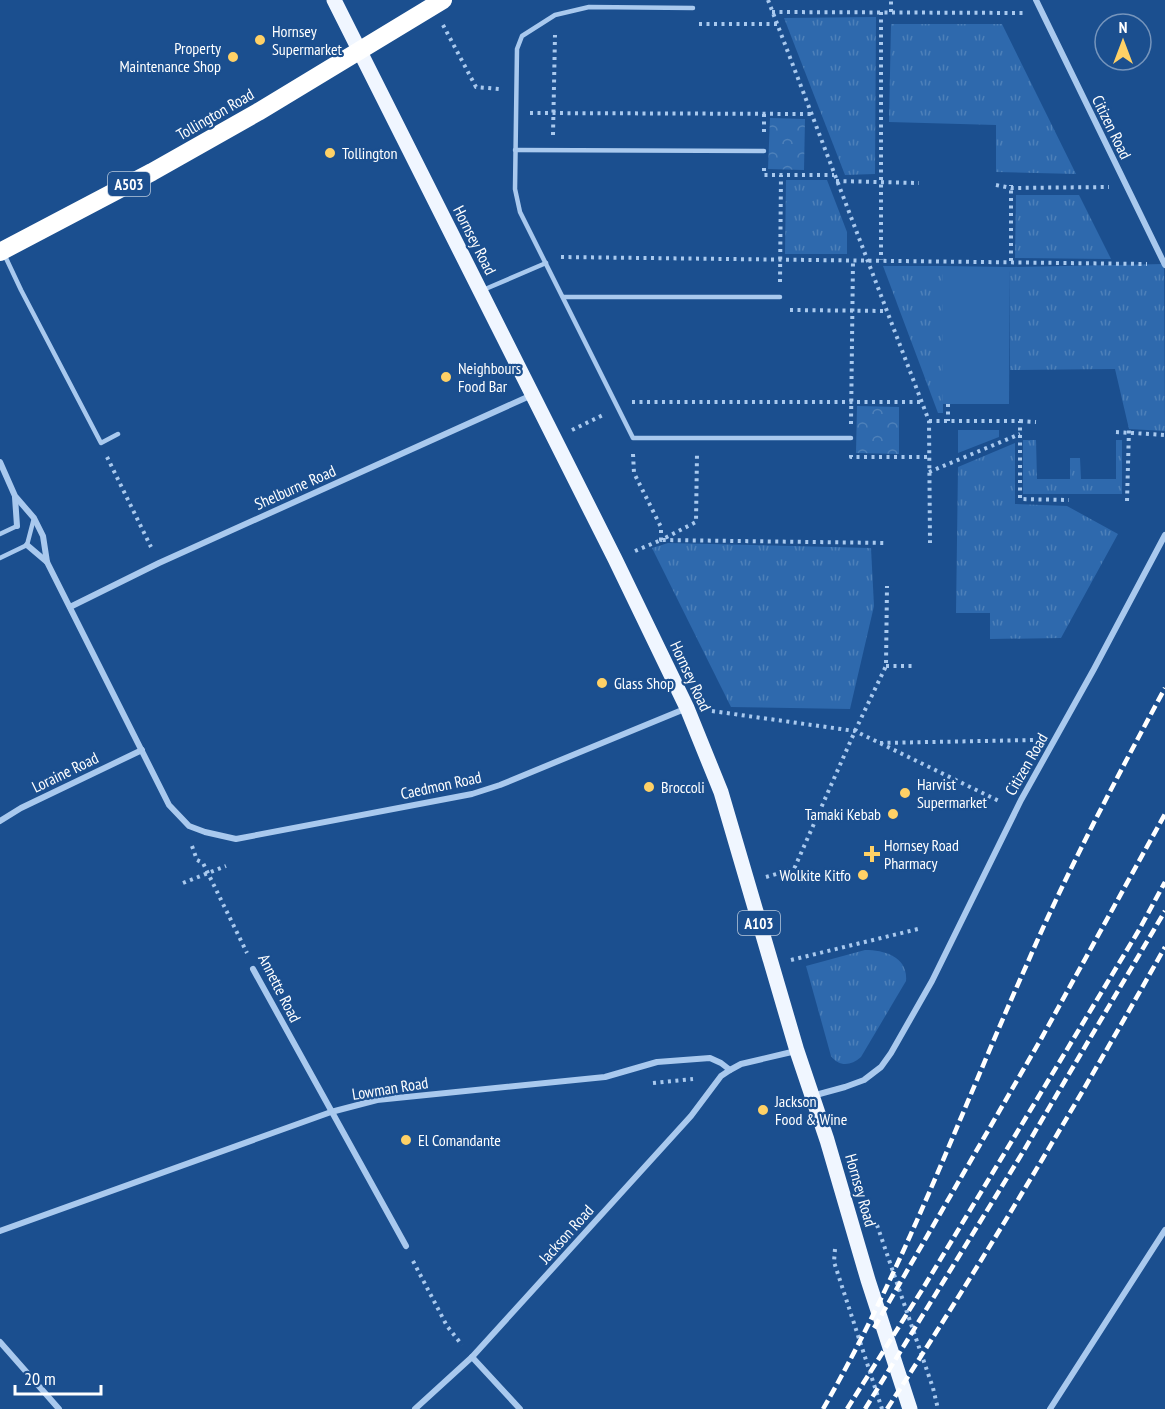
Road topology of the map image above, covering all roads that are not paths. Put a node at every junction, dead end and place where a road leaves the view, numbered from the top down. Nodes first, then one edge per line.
1 (333, 0) edge
2 (1036, 0) edge
3 (438, 3) edge
4 (693, 8) road end
5 (360, 51) junction
6 (515, 150) junction
7 (764, 151) road end
8 (1, 251) edge
9 (546, 263) junction
10 (1165, 265) edge
11 (480, 291) junction
12 (563, 297) junction
13 (780, 297) road end
14 (533, 395) junction
15 (118, 434) dead end
16 (851, 438) road end
17 (0, 462) edge
18 (15, 496) junction
19 (34, 518) junction
20 (17, 526) joint
21 (0, 534) edge
22 (1165, 535) edge
23 (27, 545) junction
24 (0, 558) edge
25 (47, 562) junction
26 (70, 608) junction
27 (687, 708) junction
28 (142, 750) junction
29 (0, 821) edge
30 (253, 969) road end
31 (797, 1051) junction
32 (730, 1070) junction
33 (811, 1096) junction
34 (331, 1112) junction
35 (1165, 1230) edge
36 (0, 1231) edge
37 (406, 1246) road end
38 (0, 1342) edge
39 (472, 1357) junction
40 (59, 1409) edge
41 (415, 1409) edge
42 (520, 1409) edge
43 (910, 1409) edge
44 (1050, 1409) edge

1 - 5 main road, Hornsey Road / A103
2 - 10 street, Citizen Road
3 - 5 highway, Tollington Road / A503
4 - 6 lane
5 - 8 highway, Tollington Road / A503
5 - 11 main road, Hornsey Road / A103
6 - 7 lane
6 - 9 lane
8 - 15 lane
9 - 11 lane
9 - 12 lane
11 - 14 main road, Hornsey Road / A103
12 - 13 lane
12 - 16 lane
14 - 26 street, Shelburne Road
14 - 27 main road, Hornsey Road / A103
17 - 18 street
18 - 19 street
18 - 20 street
19 - 23 lane
19 - 25 street
20 - 21 lane
22 - 33 street, Citizen Road
23 - 24 lane
23 - 25 street
25 - 26 street
26 - 28 street
27 - 28 street, Caedmon Road
27 - 31 main road, Hornsey Road / A103
28 - 29 street, Loraine Road
30 - 34 street, Annette Road
31 - 32 street
31 - 33 main road, Hornsey Road / A103
32 - 34 street, Lowman Road
32 - 39 street, Jackson Road
33 - 43 main road, Hornsey Road / A103
34 - 36 street, Lowman Road
34 - 37 street, Annette Road
35 - 44 street
38 - 40 street
39 - 41 street, Jackson Road
39 - 42 street

